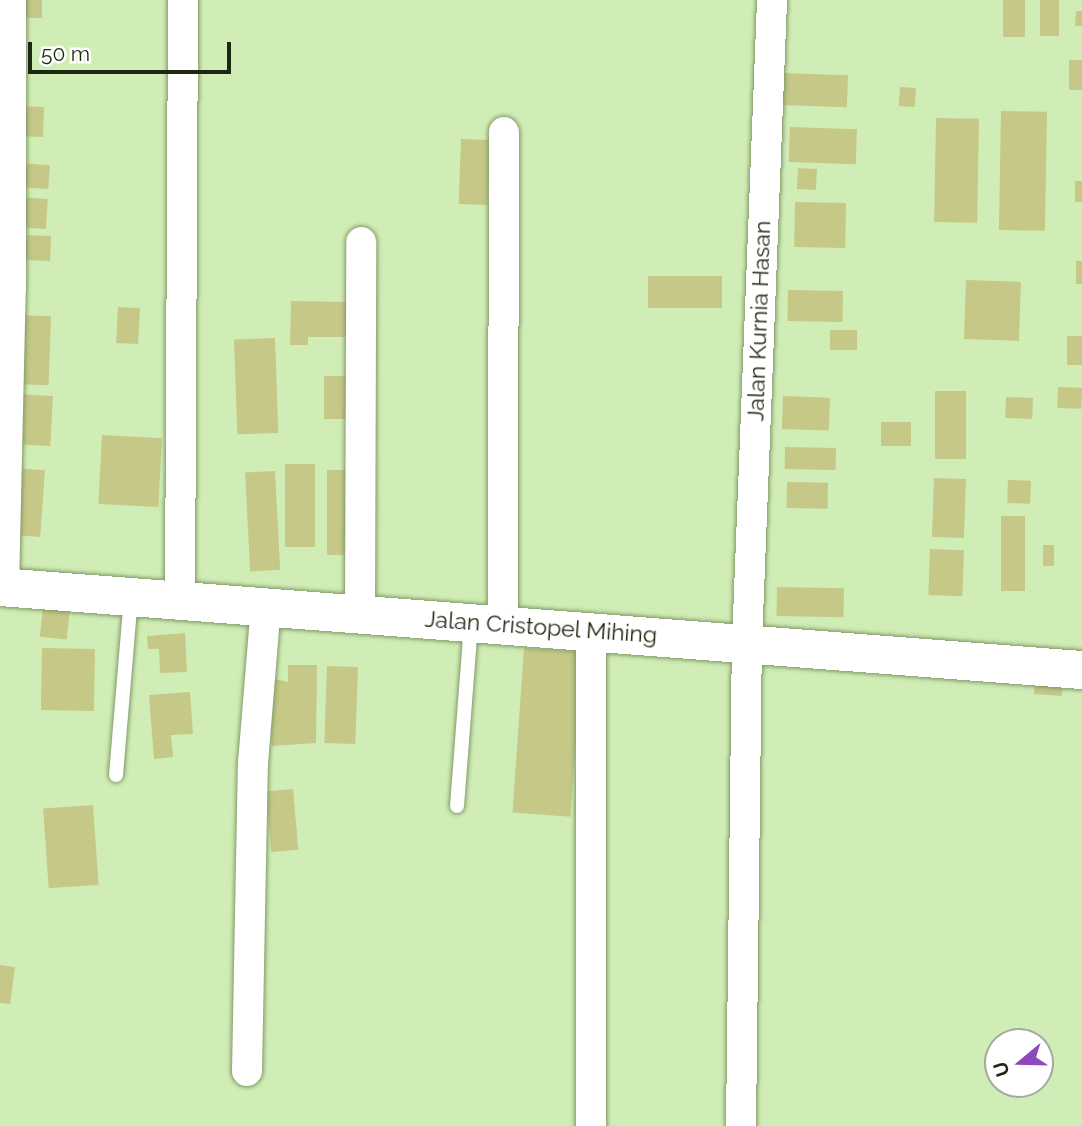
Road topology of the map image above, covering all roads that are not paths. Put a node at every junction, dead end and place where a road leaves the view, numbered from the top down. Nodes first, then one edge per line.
1 (11, 0) edge
2 (183, 0) edge
3 (772, 0) edge
4 (504, 132) dead end
5 (6, 236) edge
6 (361, 242) dead end
7 (2, 587) edge
8 (131, 596) junction
9 (180, 599) junction
10 (266, 606) junction
11 (360, 613) junction
12 (487, 623) junction
13 (591, 631) junction
14 (747, 643) junction
15 (1082, 670) edge
16 (116, 775) dead end
17 (457, 806) dead end
18 (247, 1071) dead end
19 (591, 1126) edge
20 (741, 1126) edge

1 - 5 street
2 - 9 street
3 - 14 street, Jalan Kurnia Hasan
4 - 12 street
5 - 7 street
6 - 11 street
7 - 8 street, Jalan Cristopel Mihing
8 - 9 street, Jalan Cristopel Mihing
8 - 16 lane
9 - 10 street, Jalan Cristopel Mihing
10 - 11 street, Jalan Cristopel Mihing
10 - 18 street
11 - 12 street, Jalan Cristopel Mihing
12 - 13 street, Jalan Cristopel Mihing
12 - 17 lane
13 - 14 street, Jalan Cristopel Mihing
13 - 19 street
14 - 15 street, Jalan Cristopel Mihing
14 - 20 street, Jalan Kurnia Hasan

